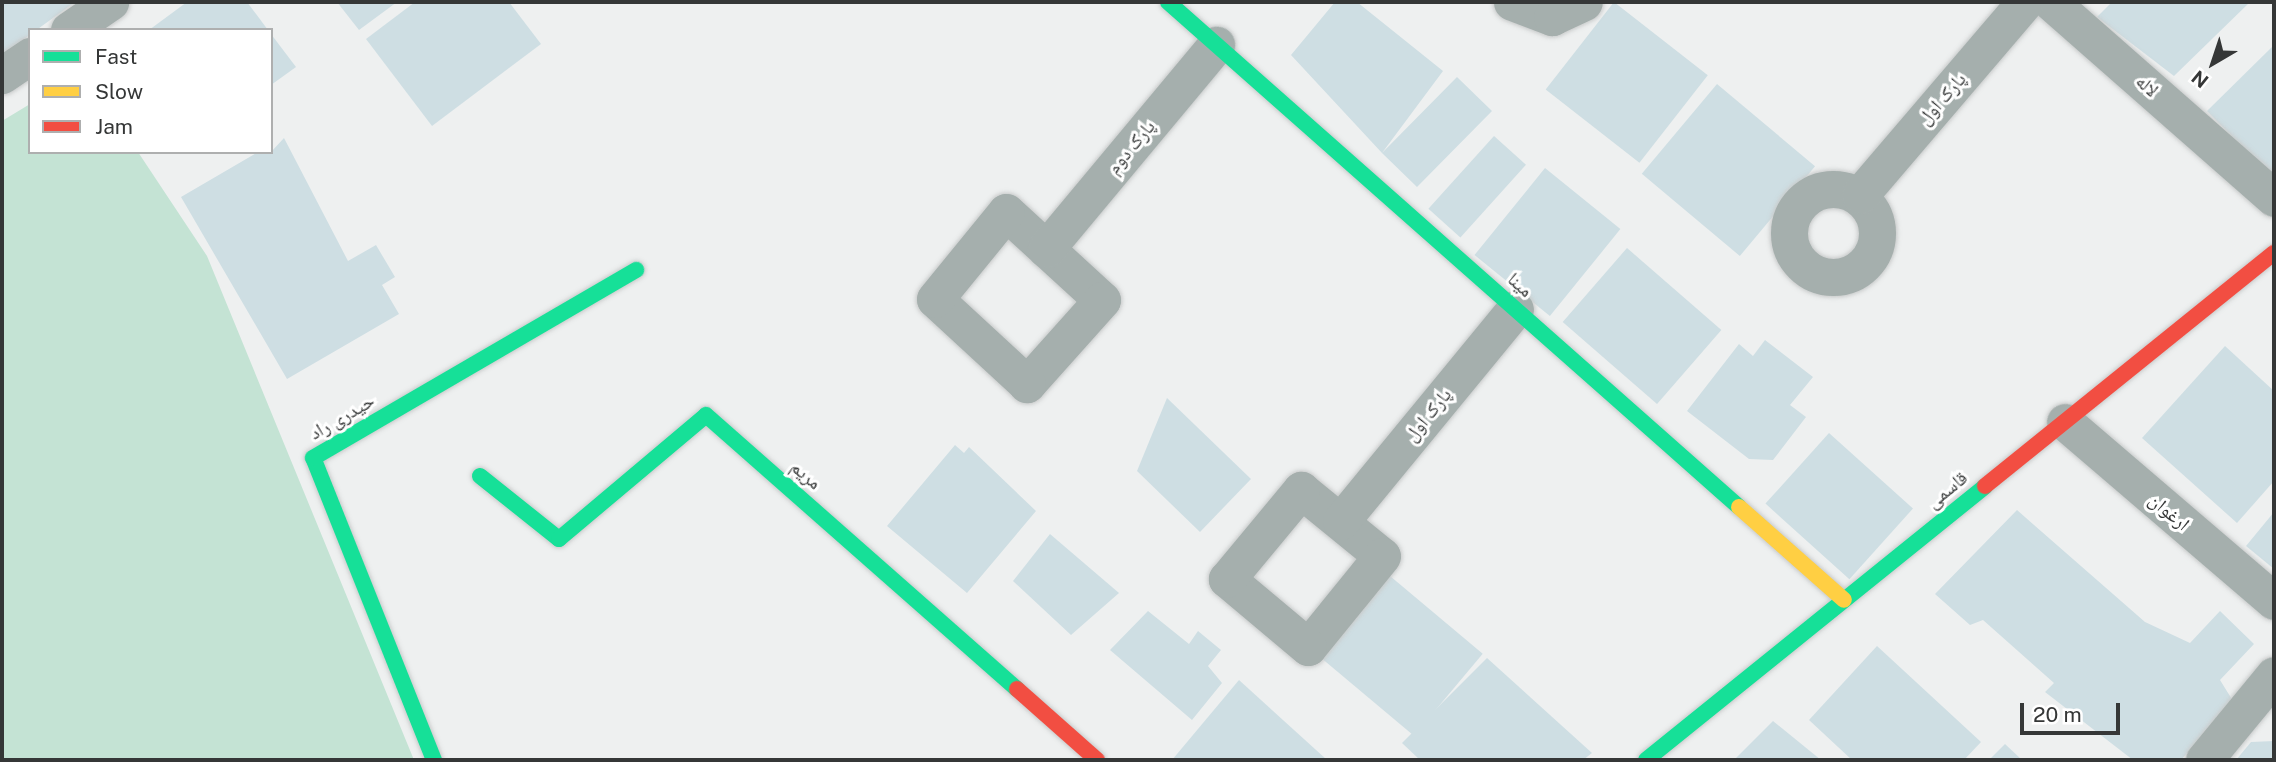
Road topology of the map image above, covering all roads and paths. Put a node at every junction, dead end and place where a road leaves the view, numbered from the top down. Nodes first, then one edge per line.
1 (110, 2) edge
2 (1168, 2) edge
3 (1512, 2) edge
4 (1584, 2) edge
5 (2025, 2) edge
6 (2051, 2) edge
7 (72, 28) edge
8 (1216, 45) junction
9 (28, 57) edge
10 (2, 75) edge
11 (1860, 195) dead end
12 (2274, 198) edge
13 (1046, 249) junction
14 (2274, 253) edge
15 (636, 270) dead end
16 (1515, 309) junction
17 (2065, 422) junction
18 (480, 476) dead end
19 (1341, 521) dead end
20 (1844, 600) junction
21 (2274, 601) edge
22 (2274, 675) edge
23 (434, 760) edge
24 (1097, 760) edge
25 (1647, 760) edge
26 (2204, 760) edge

1 - 7 street
2 - 8 street, مینا
3 - 4 street
5 - 11 street, پارک اول
6 - 12 street, لاله
8 - 13 street, پارک دوم
8 - 16 street, مینا
9 - 10 street
13 - 13 street
14 - 17 street, قاسمی
15 - 23 street, حیدری راد
16 - 19 street, پارک اول
16 - 20 street, مینا
17 - 20 street, قاسمی
17 - 21 street, ارغوان
18 - 24 street, مریم
20 - 25 street, قاسمی
22 - 26 street

